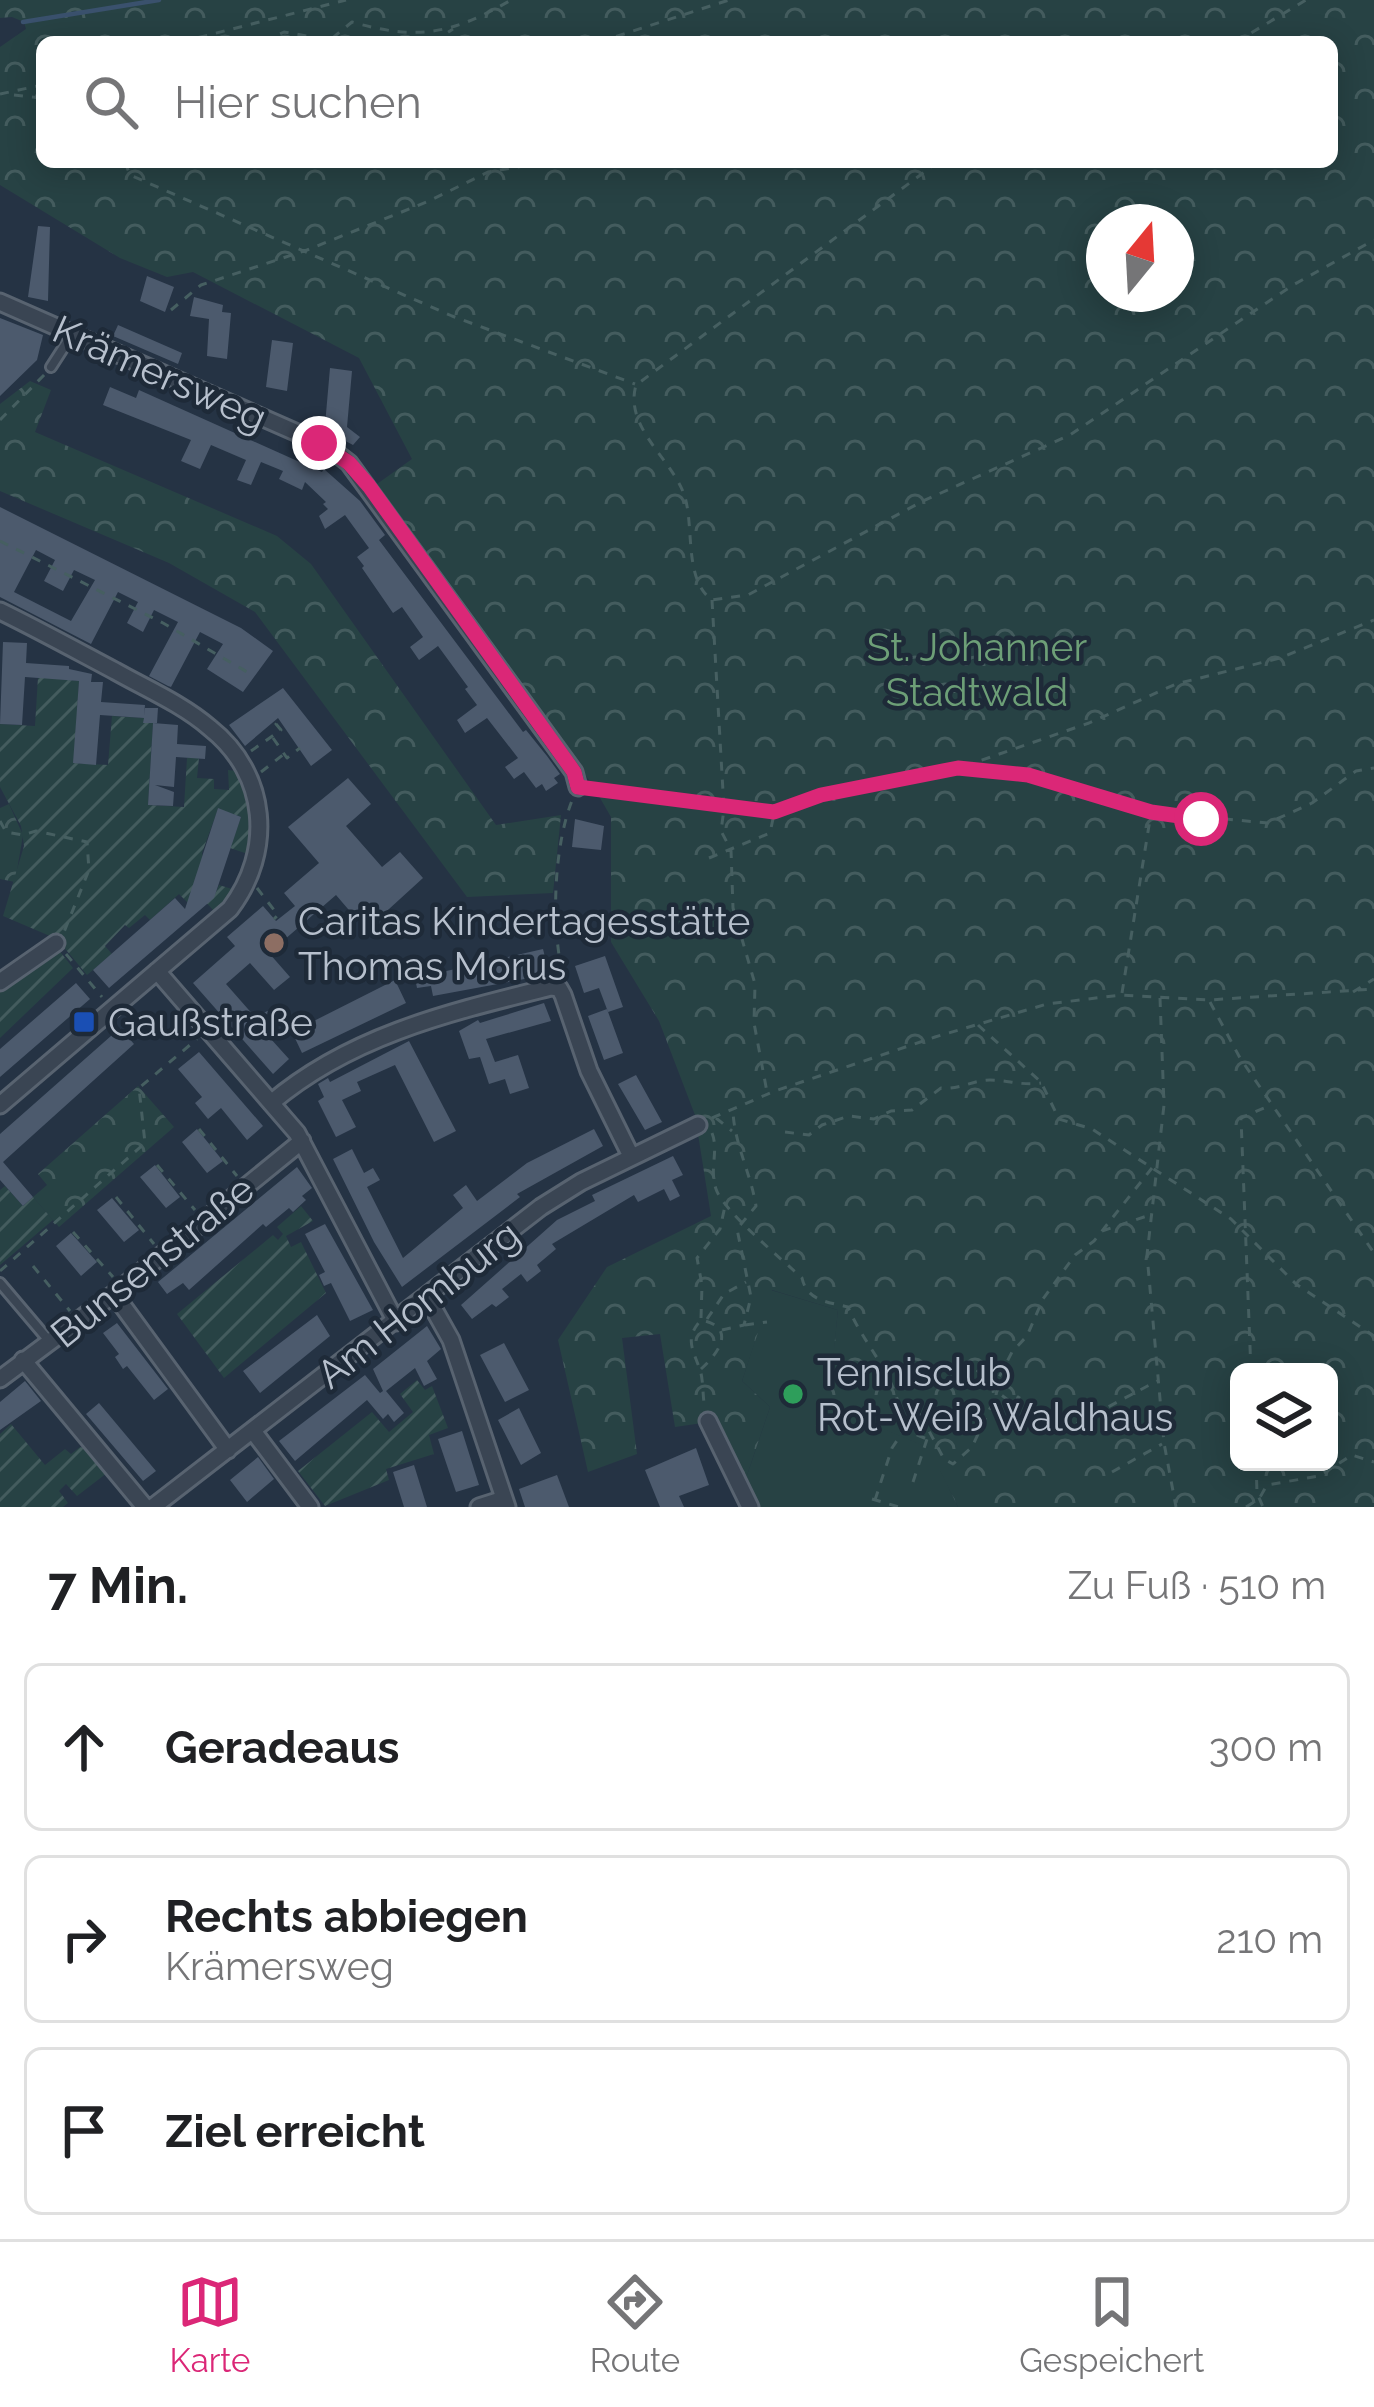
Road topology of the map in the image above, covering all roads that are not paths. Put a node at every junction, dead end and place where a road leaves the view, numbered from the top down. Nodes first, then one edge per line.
1 (0, 302) edge
2 (72, 335) junction
3 (51, 368) road end
4 (0, 611) edge
5 (578, 787) road end
6 (56, 943) road end
7 (157, 971) junction
8 (0, 982) edge
9 (271, 1103) junction
10 (0, 1105) edge
11 (703, 1123) road end
12 (302, 1141) junction
13 (631, 1156) junction
14 (0, 1282) edge
15 (118, 1291) junction
16 (427, 1297) junction
17 (395, 1322) junction
18 (51, 1343) junction
19 (23, 1360) junction
20 (0, 1379) edge
21 (708, 1421) road end
22 (253, 1431) junction
23 (228, 1450) junction
24 (506, 1503) edge
25 (155, 1506) edge
26 (310, 1507) edge
27 (479, 1507) edge
28 (750, 1507) edge

1 - 2 street, Krämersweg
2 - 3 lane
2 - 5 street, Krämersweg
4 - 7 street
6 - 8 street
7 - 9 street
7 - 10 street
9 - 12 street
9 - 13 street
11 - 13 street, Am Homburg
12 - 15 street, Bunsenstraße
12 - 17 street
13 - 16 street, Am Homburg
14 - 18 lane
15 - 18 street, Bunsenstraße
15 - 23 street
16 - 17 street, Am Homburg
16 - 24 street
17 - 22 street, Am Homburg
18 - 19 street, Bunsenstraße
19 - 20 street, Bunsenstraße
19 - 25 street
21 - 28 street
22 - 23 street, Am Homburg
22 - 26 street
23 - 25 street, Am Homburg
24 - 27 street

